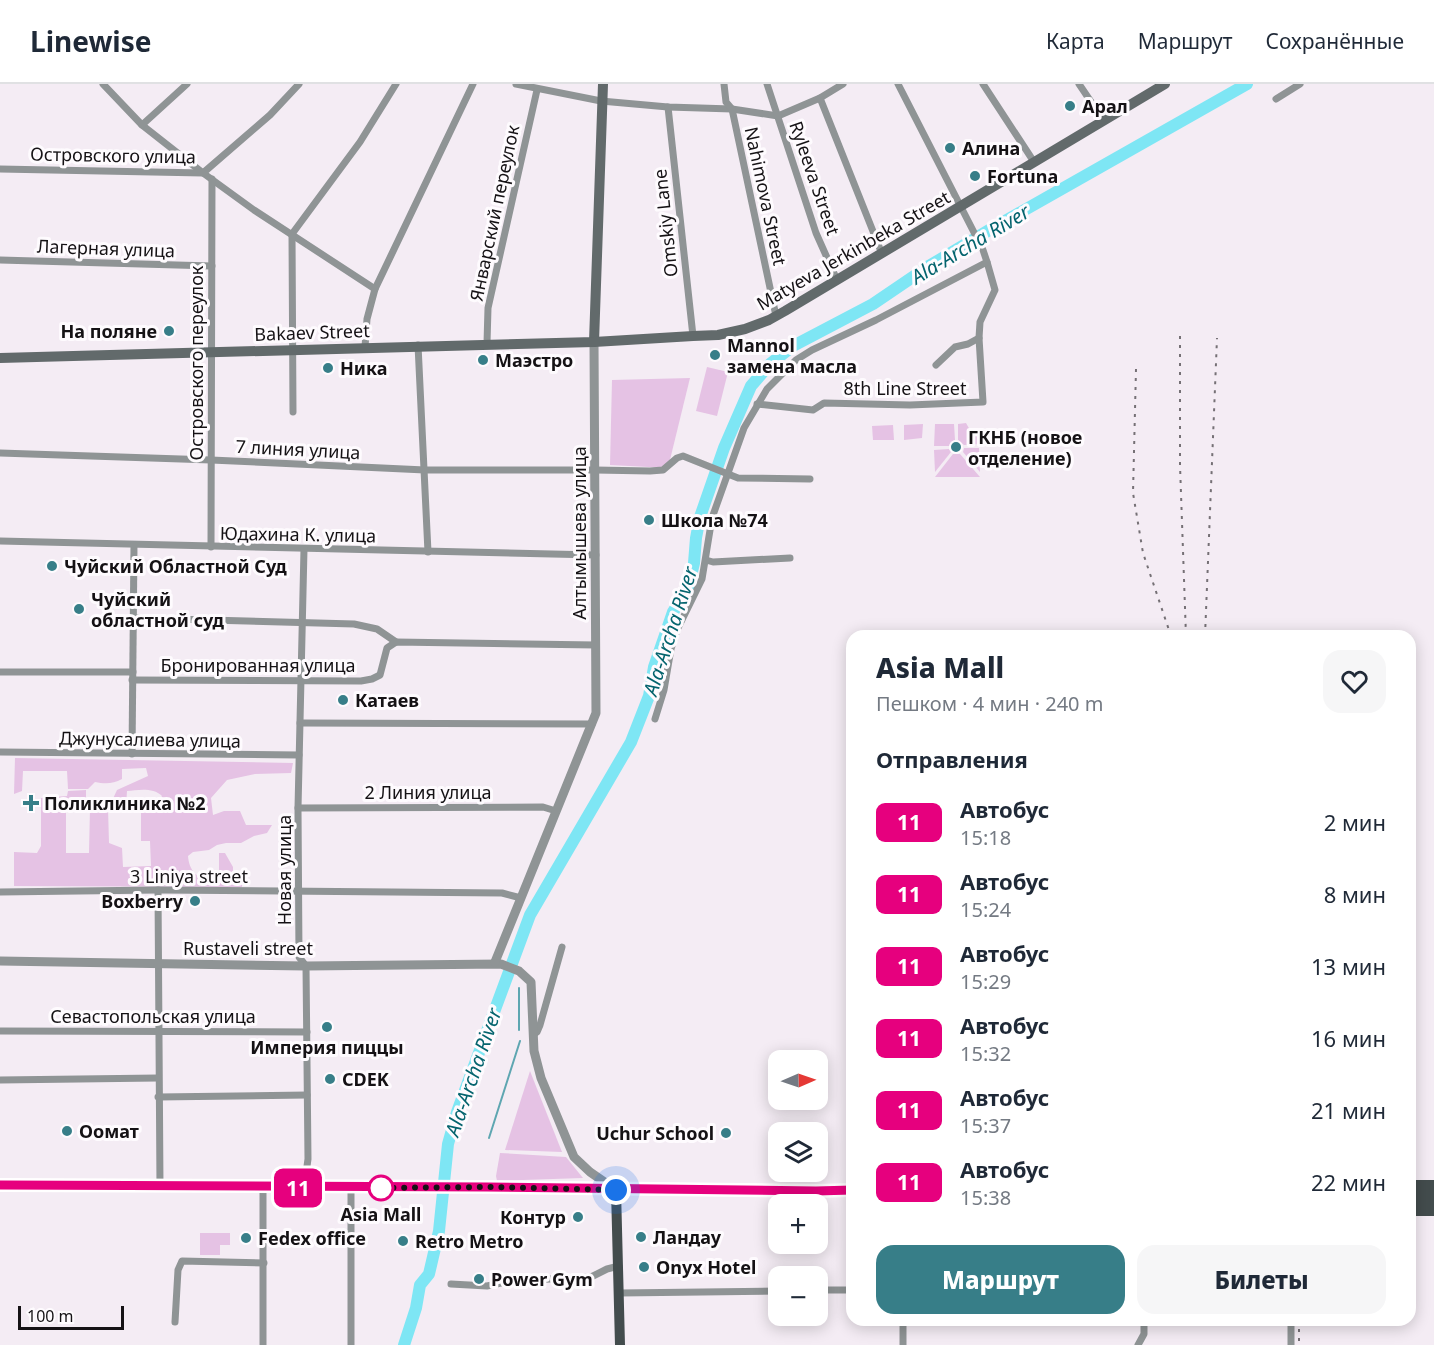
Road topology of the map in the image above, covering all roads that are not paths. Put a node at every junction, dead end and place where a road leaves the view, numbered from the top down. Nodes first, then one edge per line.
1 (103, 84) edge
2 (187, 84) edge
3 (299, 84) edge
4 (396, 84) edge
5 (473, 84) edge
6 (516, 84) edge
7 (603, 84) edge
8 (724, 84) edge
9 (767, 84) edge
10 (843, 84) edge
11 (898, 84) edge
12 (983, 84) edge
13 (1079, 84) edge
14 (1165, 84) edge
15 (1300, 84) edge
16 (537, 90) junction
17 (820, 98) junction
18 (1276, 99) dead end
19 (601, 101) junction
20 (668, 107) junction
21 (732, 109) junction
22 (778, 116) junction
23 (1104, 121) junction
24 (142, 125) junction
25 (1034, 162) junction
26 (0, 169) edge
27 (203, 173) junction
28 (212, 179) junction
29 (960, 207) junction
30 (292, 234) junction
31 (882, 254) junction
32 (0, 260) edge
33 (987, 262) junction
34 (212, 266) junction
35 (837, 280) junction
36 (375, 289) junction
37 (776, 316) junction
38 (693, 336) junction
39 (979, 338) junction
40 (594, 342) junction
41 (488, 343) junction
42 (418, 345) junction
43 (365, 347) junction
44 (291, 350) junction
45 (211, 352) junction
46 (0, 358) edge
47 (936, 365) dead end
48 (757, 404) junction
49 (293, 412) dead end
50 (0, 453) edge
51 (211, 460) junction
52 (425, 470) junction
53 (595, 470) junction
54 (727, 474) junction
55 (810, 479) dead end
56 (0, 541) edge
57 (134, 545) junction
58 (211, 547) junction
59 (304, 549) junction
60 (428, 552) junction
61 (596, 555) junction
62 (790, 558) dead end
63 (706, 560) junction
64 (134, 618) junction
65 (301, 622) junction
66 (396, 642) junction
67 (596, 645) junction
68 (0, 672) edge
69 (133, 676) junction
70 (300, 680) junction
71 (655, 719) dead end
72 (300, 723) junction
73 (592, 724) junction
74 (0, 752) edge
75 (132, 754) junction
76 (299, 755) junction
77 (298, 808) junction
78 (556, 811) junction
79 (158, 890) junction
80 (299, 891) junction
81 (0, 892) edge
82 (521, 898) junction
83 (562, 947) dead end
84 (0, 961) edge
85 (498, 963) junction
86 (158, 964) junction
87 (306, 966) junction
88 (0, 1031) edge
89 (158, 1032) junction
90 (307, 1032) junction
91 (533, 1035) junction
92 (158, 1078) junction
93 (0, 1080) edge
94 (307, 1095) junction
95 (159, 1097) junction
96 (0, 1185) edge
97 (1416, 1185) edge
98 (1434, 1185) edge
99 (160, 1186) junction
100 (263, 1187) junction
101 (304, 1188) junction
102 (351, 1188) junction
103 (616, 1190) junction
104 (846, 1190) edge
105 (1416, 1193) edge
106 (1434, 1193) edge
107 (1416, 1203) edge
108 (1434, 1203) edge
109 (1416, 1211) edge
110 (1434, 1211) edge
111 (264, 1263) junction
112 (619, 1266) junction
113 (452, 1284) dead end
114 (828, 1290) edge
115 (846, 1290) edge
116 (768, 1291) edge
117 (620, 1293) junction
118 (176, 1322) dead end
119 (903, 1326) edge
120 (1144, 1326) edge
121 (1291, 1326) edge
122 (263, 1345) edge
123 (351, 1345) edge
124 (620, 1345) edge
125 (903, 1345) edge
126 (1138, 1345) edge
127 (1291, 1345) edge

1 - 24 street
2 - 24 street
3 - 27 street, Островского улица
4 - 30 street
5 - 36 street
6 - 16 street
7 - 19 main road, Алтымышева улица
8 - 21 street, Nahimova Street
9 - 22 street, Ryleeva Street
10 - 17 street
11 - 29 street, 8th Line Street
12 - 25 street
13 - 23 street
14 - 23 main road, Matyeva Jerkinbeka Street
15 - 18 street
16 - 19 street
16 - 41 street, Январский переулок
17 - 22 street
17 - 31 street
19 - 20 street
19 - 40 main road, Алтымышева улица
20 - 21 street
20 - 38 street, Omskiy Lane
21 - 22 street
21 - 37 street, Nahimova Street
22 - 35 street, Ryleeva Street
23 - 25 main road, Matyeva Jerkinbeka Street
24 - 27 street
25 - 29 main road, Matyeva Jerkinbeka Street
26 - 27 street, Островского улица
27 - 28 street
28 - 30 street
28 - 34 street, Островского переулок
29 - 31 main road, Matyeva Jerkinbeka Street
29 - 33 street, 8th Line Street
30 - 36 street
30 - 44 street
31 - 35 main road, Matyeva Jerkinbeka Street
32 - 34 street, Лагерная улица
33 - 39 street, 8th Line Street
33 - 48 street
34 - 45 street, Островского переулок
35 - 37 main road, Matyeva Jerkinbeka Street
36 - 43 street
37 - 38 main road, Matyeva Jerkinbeka Street
38 - 40 main road, Matyeva Jerkinbeka Street
39 - 47 street
39 - 48 street, 8th Line Street
40 - 41 main road, Matyeva Jerkinbeka Street
40 - 53 street, Алтымышева улица
41 - 42 main road, Matyeva Jerkinbeka Street
42 - 43 main road, Bakaev Street
42 - 52 street
43 - 44 main road, Bakaev Street
44 - 45 main road, Bakaev Street
44 - 49 street
45 - 46 main road, Bakaev Street
45 - 51 street, Островского переулок
48 - 54 street
50 - 51 street, 7 линия улица
51 - 52 street, 7 линия улица
51 - 58 street, Островского переулок
52 - 53 street, 7 линия улица
52 - 60 street
53 - 54 street, 7 линия улица
53 - 61 street, Алтымышева улица
54 - 55 street
54 - 63 street
56 - 57 street, Юдахина К. улица
57 - 58 street, Юдахина К. улица
57 - 64 street
58 - 59 street, Юдахина К. улица
59 - 60 street, Юдахина К. улица
59 - 65 street, Новая улица
60 - 61 street, Юдахина К. улица
61 - 67 street, Алтымышева улица
62 - 63 street
63 - 71 street
64 - 65 street
64 - 69 street
65 - 66 street
65 - 70 street, Новая улица
66 - 67 street
66 - 70 street, Бронированная улица
67 - 73 street, Алтымышева улица
68 - 69 street, Бронированная улица
69 - 70 street, Бронированная улица
69 - 75 street
70 - 72 street, Новая улица
72 - 73 street
72 - 76 street, Новая улица
73 - 78 street, Алтымышева улица
74 - 75 street, Джунусалиева улица
75 - 76 street, Джунусалиева улица
76 - 77 street, Новая улица
77 - 78 street, 2 Линия улица
77 - 80 street, Новая улица
78 - 82 street, Алтымышева улица
79 - 80 street, 3 Liniya street
79 - 81 street, 3 Liniya street
79 - 86 street
80 - 82 street, 3 Liniya street
80 - 87 street, Новая улица
82 - 85 street, Алтымышева улица
83 - 91 street
84 - 86 street, Rustaveli street
85 - 87 street, Rustaveli street
85 - 91 street
86 - 87 street, Rustaveli street
86 - 89 street
87 - 90 street, Новая улица
88 - 89 street, Севастопольская улица
89 - 90 street, Севастопольская улица
89 - 92 street
90 - 94 street, Новая улица
91 - 103 street
92 - 93 street
92 - 95 street
94 - 95 street
94 - 101 street, Новая улица
95 - 99 street
96 - 99 main road
97 - 98 main road
99 - 100 main road
100 - 101 main road
100 - 111 street
101 - 102 main road
102 - 103 main road
102 - 123 street
103 - 104 main road
103 - 112 main road
105 - 106 main road
107 - 108 main road
109 - 110 main road
111 - 118 street
111 - 122 street
112 - 113 street
112 - 117 main road
114 - 115 street
116 - 117 street
117 - 124 main road
119 - 125 street
120 - 126 street
121 - 127 street

